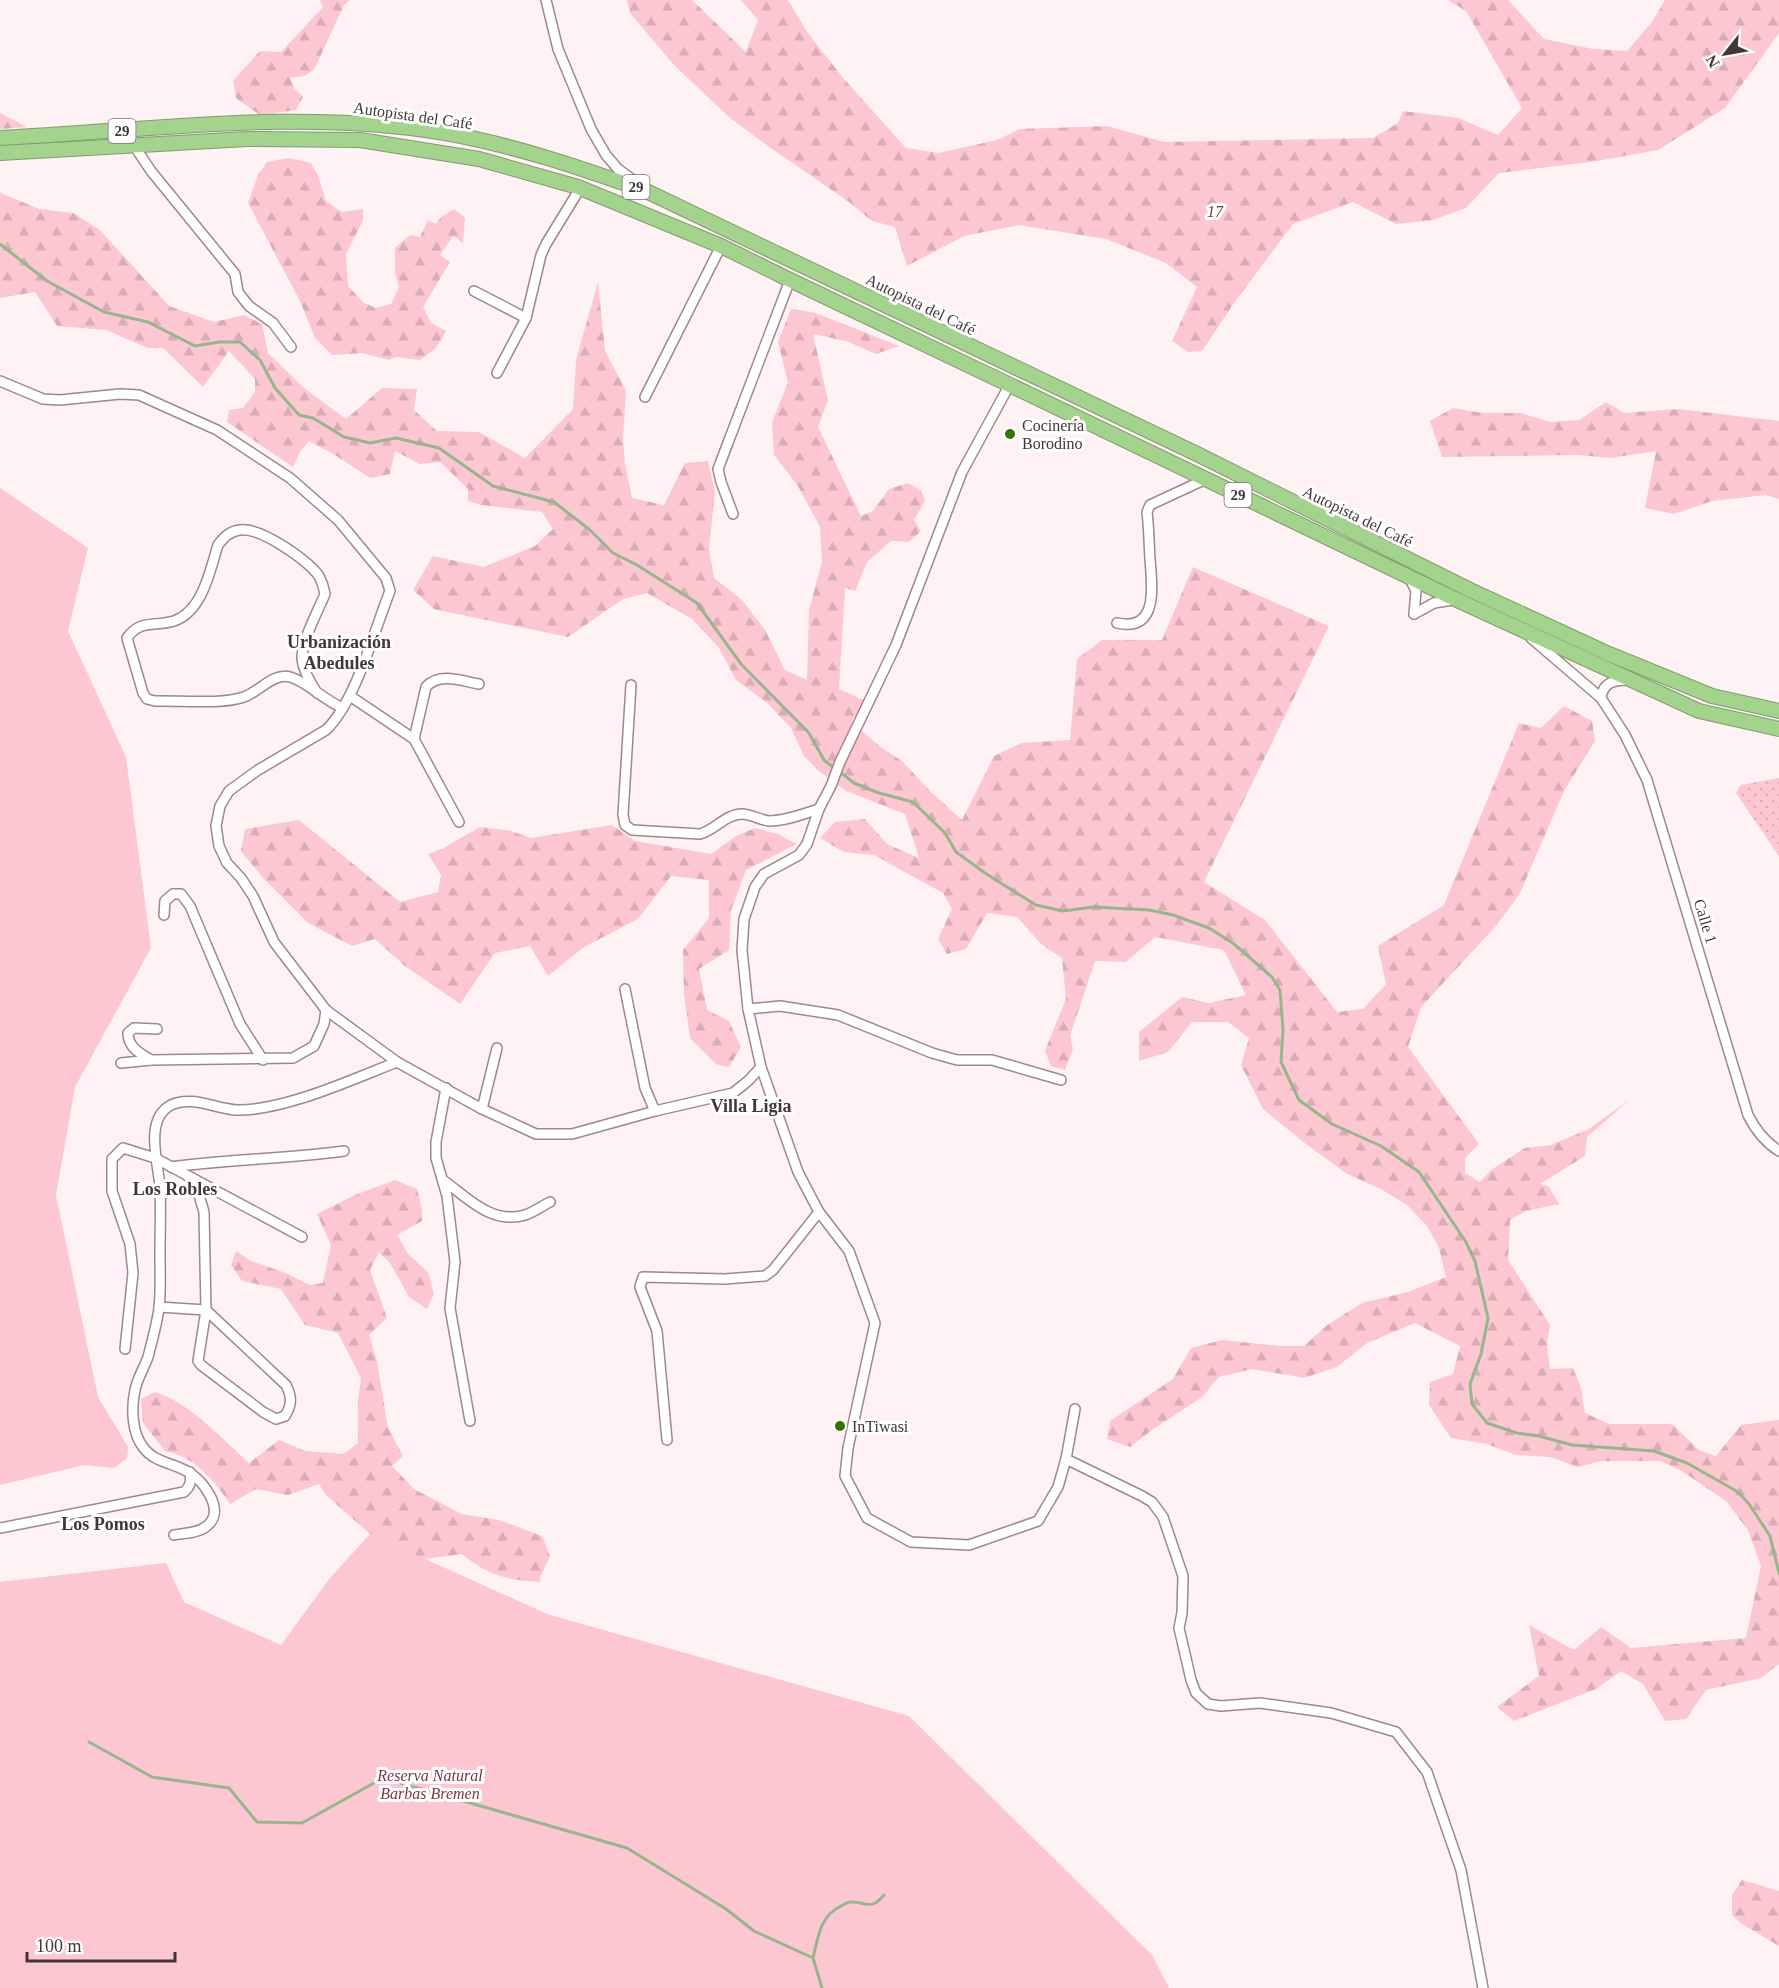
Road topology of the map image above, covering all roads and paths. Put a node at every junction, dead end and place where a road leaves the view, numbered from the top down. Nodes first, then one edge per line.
1 (546, 0) edge
2 (0, 138) edge
3 (135, 147) junction
4 (0, 153) edge
5 (578, 187) junction
6 (646, 191) junction
7 (722, 246) junction
8 (790, 280) junction
9 (474, 291) dead end
10 (526, 318) junction
11 (291, 347) dead end
12 (497, 373) dead end
13 (0, 381) edge
14 (1010, 384) junction
15 (645, 397) dead end
16 (1206, 479) junction
17 (734, 514) dead end
18 (1409, 577) junction
19 (1455, 599) junction
20 (1117, 624) dead end
21 (1522, 631) junction
22 (1632, 680) junction
23 (479, 684) dead end
24 (631, 685) dead end
25 (317, 693) junction
26 (350, 696) junction
27 (1601, 698) junction
28 (342, 708) junction
29 (1779, 711) edge
30 (1779, 729) edge
31 (414, 739) junction
32 (819, 809) junction
33 (459, 822) dead end
34 (164, 915) dead end
35 (626, 989) dead end
36 (748, 1009) junction
37 (326, 1010) junction
38 (157, 1029) dead end
39 (496, 1048) dead end
40 (151, 1060) junction
41 (263, 1060) junction
42 (397, 1062) junction
43 (121, 1064) dead end
44 (761, 1066) junction
45 (1061, 1080) dead end
46 (446, 1088) junction
47 (482, 1109) junction
48 (655, 1111) junction
49 (344, 1151) dead end
50 (1779, 1152) edge
51 (155, 1158) junction
52 (171, 1167) junction
53 (188, 1176) junction
54 (443, 1180) junction
55 (550, 1202) dead end
56 (819, 1212) junction
57 (302, 1237) dead end
58 (159, 1307) junction
59 (206, 1310) junction
60 (125, 1349) dead end
61 (1075, 1409) dead end
62 (470, 1421) dead end
63 (667, 1440) dead end
64 (1066, 1459) junction
65 (190, 1472) junction
66 (0, 1528) edge
67 (174, 1535) dead end
68 (1483, 1988) edge

1 - 6 street
2 - 6 highway, Autopista del Café / 29
3 - 4 highway, Autopista del Café / 29
3 - 5 highway, Autopista del Café / 29
3 - 11 street
5 - 7 highway, Autopista del Café / 29
5 - 10 street
6 - 29 highway, Autopista del Café / 29
7 - 8 highway, Autopista del Café / 29
7 - 15 street
8 - 14 highway, Autopista del Café / 29
8 - 17 street
9 - 10 street
10 - 12 street
13 - 26 street
14 - 16 highway, Autopista del Café / 29
14 - 32 street
16 - 18 highway, Autopista del Café / 29
16 - 20 street
18 - 19 highway, Autopista del Café / 29
18 - 19 street
19 - 21 highway, Autopista del Café / 29
21 - 22 highway, Autopista del Café / 29
21 - 27 street, Calle 1
22 - 27 street
22 - 30 highway, Autopista del Café / 29
23 - 31 street
24 - 32 street
25 - 25 street
25 - 28 street
26 - 28 street
26 - 31 street
27 - 50 street, Calle 1
28 - 37 street
31 - 33 street
32 - 36 street
34 - 41 street
35 - 48 street
36 - 44 street
36 - 45 street
37 - 41 street
37 - 42 street
38 - 40 street
39 - 47 street
40 - 41 street
40 - 43 street
42 - 46 street
42 - 51 street
44 - 48 street
44 - 56 street
46 - 47 street
46 - 54 street
47 - 48 street
49 - 52 street
51 - 52 street
51 - 58 street
51 - 60 street
52 - 53 street
53 - 57 street
53 - 59 street
54 - 55 street
54 - 62 street
56 - 63 street
56 - 64 street
58 - 59 street
58 - 65 street
59 - 59 street
61 - 64 street
64 - 68 street
65 - 66 street
65 - 67 street

